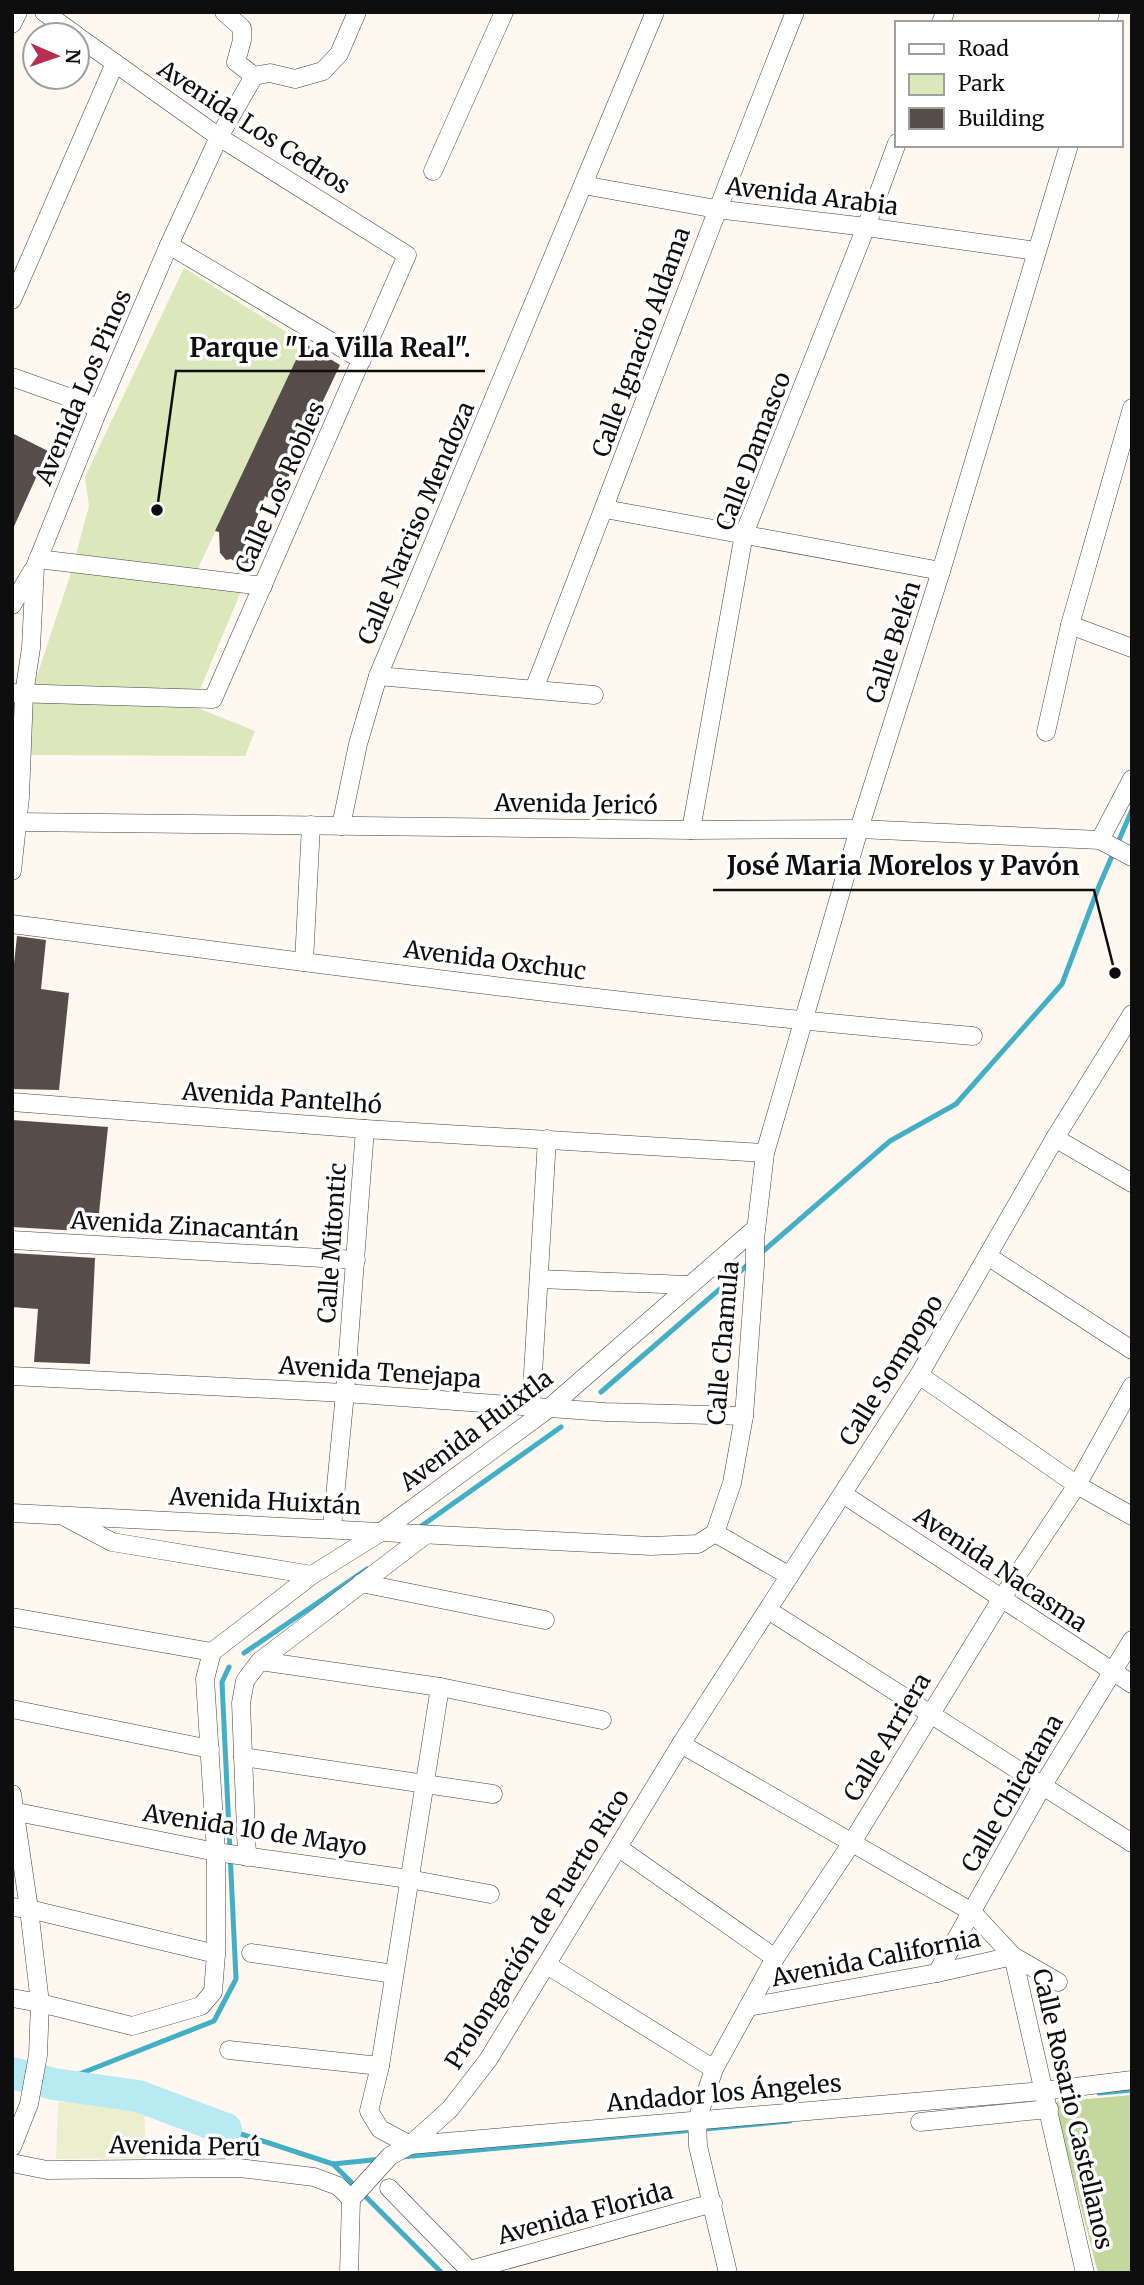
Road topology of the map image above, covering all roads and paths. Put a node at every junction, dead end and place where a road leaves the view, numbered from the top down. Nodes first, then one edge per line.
1 (18, 12) edge
2 (224, 12) edge
3 (357, 12) edge
4 (504, 12) edge
5 (655, 12) edge
6 (794, 12) edge
7 (12, 24) edge
8 (91, 46) edge
9 (115, 63) junction
10 (254, 76) junction
11 (219, 137) junction
12 (895, 147) edge
13 (1068, 147) edge
14 (433, 170) dead end
15 (583, 185) junction
16 (716, 209) junction
17 (866, 227) junction
18 (169, 245) junction
19 (1036, 251) junction
20 (407, 255) joint
21 (12, 300) edge
22 (362, 360) junction
23 (12, 377) edge
24 (99, 408) junction
25 (1132, 408) edge
26 (605, 509) junction
27 (744, 534) junction
28 (36, 563) junction
29 (941, 571) junction
30 (263, 586) junction
31 (12, 605) edge
32 (1070, 625) junction
33 (1132, 648) edge
34 (378, 676) junction
35 (534, 690) junction
36 (18, 694) edge
37 (594, 695) dead end
38 (1046, 732) dead end
39 (1132, 779) edge
40 (16, 797) edge
41 (17, 822) junction
42 (311, 825) junction
43 (341, 826) junction
44 (691, 830) junction
45 (859, 830) junction
46 (1104, 841) junction
47 (1131, 856) edge
48 (12, 871) edge
49 (12, 924) edge
50 (304, 962) junction
51 (1131, 1019) edge
52 (802, 1021) junction
53 (973, 1036) dead end
54 (12, 1102) edge
55 (365, 1129) junction
56 (1055, 1138) junction
57 (547, 1139) junction
58 (765, 1153) junction
59 (1132, 1183) edge
60 (755, 1233) junction
61 (12, 1240) edge
62 (989, 1257) junction
63 (356, 1260) junction
64 (539, 1279) junction
65 (688, 1285) junction
66 (1132, 1350) edge
67 (919, 1375) junction
68 (12, 1376) edge
69 (1132, 1386) edge
70 (345, 1393) junction
71 (539, 1408) junction
72 (744, 1416) junction
73 (1077, 1485) junction
74 (843, 1494) junction
75 (12, 1513) edge
76 (61, 1515) junction
77 (1132, 1516) edge
78 (332, 1528) junction
79 (381, 1532) junction
80 (715, 1533) junction
81 (424, 1536) junction
82 (313, 1575) junction
83 (788, 1575) junction
84 (361, 1583) junction
85 (1002, 1598) junction
86 (768, 1610) junction
87 (12, 1617) edge
88 (545, 1620) dead end
89 (1132, 1640) edge
90 (212, 1652) junction
91 (260, 1661) junction
92 (1112, 1673) junction
93 (1132, 1684) edge
94 (440, 1687) junction
95 (12, 1709) edge
96 (929, 1714) junction
97 (602, 1720) dead end
98 (681, 1744) junction
99 (210, 1749) junction
100 (243, 1757) junction
101 (424, 1784) junction
102 (1042, 1785) junction
103 (493, 1794) dead end
104 (13, 1805) edge
105 (1132, 1843) edge
106 (851, 1844) junction
107 (618, 1848) junction
108 (232, 1854) junction
109 (409, 1880) junction
110 (490, 1894) dead end
111 (21, 1908) edge
112 (972, 1912) junction
113 (251, 1953) dead end
114 (216, 1954) junction
115 (1013, 1956) junction
116 (775, 1958) junction
117 (547, 1965) junction
118 (937, 1973) junction
119 (394, 1974) junction
120 (1058, 1982) dead end
121 (12, 1998) edge
122 (40, 2003) junction
123 (748, 2007) junction
124 (229, 2050) dead end
125 (380, 2066) junction
126 (714, 2069) junction
127 (1132, 2080) edge
128 (1046, 2099) junction
129 (920, 2122) dead end
130 (697, 2132) junction
131 (410, 2146) junction
132 (12, 2147) edge
133 (12, 2163) edge
134 (389, 2189) dead end
135 (353, 2197) junction
136 (713, 2203) junction
137 (471, 2271) edge
138 (349, 2273) edge
139 (727, 2273) edge
140 (1085, 2273) edge

1 - 7 street
2 - 10 street
3 - 10 street
4 - 14 street
5 - 15 street, Calle Narciso Mendoza
6 - 16 street, Calle Ignacio Aldama
8 - 9 street, Avenida Los Cedros
9 - 11 street, Avenida Los Cedros
9 - 21 street
10 - 11 street, Avenida Los Pinos
11 - 18 street, Avenida Los Pinos
11 - 20 street, Avenida Los Cedros
12 - 17 street, Calle Damasco
13 - 19 street, Calle Belén
15 - 16 street, Avenida Arabia
15 - 34 street, Calle Narciso Mendoza
16 - 17 street, Avenida Arabia
16 - 26 street, Calle Ignacio Aldama
17 - 19 street, Avenida Arabia
17 - 27 street, Calle Damasco
18 - 22 street
18 - 24 street, Avenida Los Pinos
19 - 29 street, Calle Belén
20 - 22 street, Calle Los Robles
22 - 30 street, Calle Los Robles
23 - 24 street
24 - 28 street, Avenida Los Pinos
25 - 32 street
26 - 27 street
26 - 35 street, Calle Ignacio Aldama
27 - 29 street
27 - 44 street, Calle Damasco
28 - 30 street
28 - 31 street
28 - 36 street, Avenida Los Pinos
29 - 45 street, Calle Belén
30 - 36 street, Calle Los Robles
32 - 33 street
32 - 38 street
34 - 35 street
34 - 43 street, Calle Narciso Mendoza
35 - 37 street
36 - 40 street, Avenida Los Pinos
39 - 46 street
40 - 41 street, Avenida Los Pinos
41 - 42 street, Avenida Jericó
41 - 48 street, Avenida Los Pinos
42 - 43 street, Avenida Jericó
42 - 50 street
43 - 44 street, Avenida Jericó
44 - 45 street, Avenida Jericó
45 - 46 street, Avenida Jericó
45 - 52 street, Calle Belén
46 - 47 street, Avenida Jericó
49 - 50 street, Avenida Oxchuc
50 - 52 street, Avenida Oxchuc
51 - 56 street, Calle Sompopo
52 - 53 street, Avenida Oxchuc
52 - 58 street, Calle Belén
54 - 55 street, Avenida Pantelhó
55 - 57 street, Avenida Pantelhó
55 - 63 street, Calle Mitontic
56 - 59 street
56 - 62 street, Calle Sompopo
57 - 58 street
57 - 64 street
58 - 60 street, Calle Chamula
60 - 65 street, Avenida Huixtla
60 - 72 street, Calle Chamula
61 - 63 street, Avenida Zinacantán
62 - 66 street
62 - 67 street, Calle Sompopo
63 - 70 street, Calle Mitontic
64 - 65 street
64 - 71 street
65 - 71 street, Avenida Huixtla
67 - 73 street
67 - 74 street, Calle Sompopo
68 - 70 street, Avenida Tenejapa
69 - 73 street, Calle Arriera
70 - 71 street, Avenida Tenejapa
70 - 78 street, Calle Mitontic
71 - 72 street, Avenida Tenejapa
71 - 79 street, Avenida Huixtla
72 - 80 street, Calle Chamula
73 - 77 street
73 - 85 street, Calle Arriera
74 - 83 street, Calle Sompopo
74 - 85 street, Avenida Nacasma
75 - 76 street, Avenida Huixtán
76 - 78 street, Avenida Huixtán
76 - 82 street
78 - 79 street, Avenida Huixtán
79 - 81 street, Avenida Huixtán
79 - 82 street, Avenida Huixtla
80 - 81 street, Avenida Huixtán
80 - 83 street
81 - 84 street
82 - 90 street, Avenida Huixtla
83 - 86 street, Calle Sompopo
84 - 88 street
84 - 91 street
85 - 92 street, Avenida Nacasma
85 - 96 street, Calle Arriera
86 - 96 street
86 - 98 street, Calle Sompopo
87 - 90 street
89 - 92 street, Calle Chicatana
90 - 99 street
91 - 94 street
91 - 100 street
92 - 93 street, Avenida Nacasma
92 - 102 street, Calle Chicatana
94 - 97 street
94 - 101 street
95 - 99 street
96 - 102 street
96 - 106 street, Calle Arriera
98 - 106 street
98 - 107 street, Prolongación de Puerto Rico
99 - 108 street
100 - 101 street
100 - 108 street
101 - 103 street
101 - 109 street
102 - 105 street
102 - 112 street, Calle Chicatana
104 - 108 street, Avenida 10 de Mayo
104 - 111 street
106 - 112 street
106 - 116 street, Calle Arriera
107 - 116 street, Avenida California
107 - 117 street, Prolongación de Puerto Rico
108 - 109 street, Avenida 10 de Mayo
108 - 114 street
109 - 110 street, Avenida 10 de Mayo
109 - 119 street
111 - 114 street
111 - 122 street
112 - 115 street
112 - 118 street, Calle Chicatana
113 - 119 street
114 - 122 street
115 - 118 street, Avenida California
115 - 120 street
115 - 128 street, Calle Rosario Castellanos
116 - 123 street, Calle Arriera
117 - 126 street
117 - 131 street, Prolongación de Puerto Rico
118 - 123 street, Avenida California
119 - 125 street
121 - 122 street
122 - 132 street
123 - 126 street, Calle Arriera
124 - 125 street
125 - 131 street
126 - 130 street, Calle Arriera
127 - 128 street
128 - 129 street
128 - 130 street, Andador los Ángeles
128 - 140 street, Calle Rosario Castellanos
130 - 131 street, Andador los Ángeles
130 - 136 street
131 - 135 street, Prolongación de Puerto Rico
133 - 135 street, Avenida Perú
134 - 137 street
135 - 138 street
136 - 137 street, Avenida Florida
136 - 139 street

